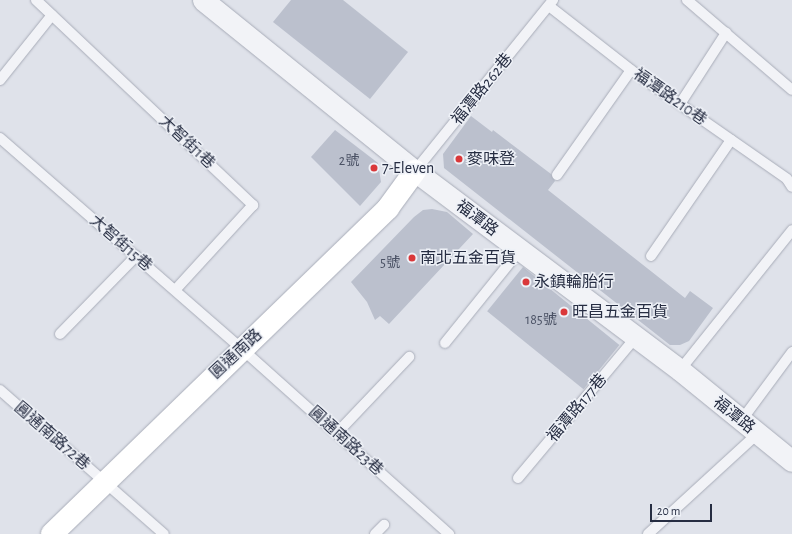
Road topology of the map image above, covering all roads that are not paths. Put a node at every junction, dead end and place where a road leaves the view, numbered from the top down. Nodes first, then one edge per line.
1 (36, 0) edge
2 (203, 0) edge
3 (687, 0) edge
4 (551, 3) edge
5 (52, 15) junction
6 (726, 32) junction
7 (631, 70) junction
8 (0, 80) edge
9 (792, 90) edge
10 (680, 104) junction
11 (0, 138) edge
12 (731, 140) junction
13 (415, 171) junction
14 (557, 175) dead end
15 (792, 187) edge
16 (792, 230) edge
17 (520, 250) junction
18 (136, 256) junction
19 (651, 256) dead end
20 (175, 290) junction
21 (60, 334) dead end
22 (636, 337) junction
23 (445, 343) dead end
24 (242, 349) junction
25 (792, 352) edge
26 (409, 358) dead end
27 (680, 370) junction
28 (0, 390) edge
29 (740, 421) junction
30 (337, 433) junction
31 (757, 434) junction
32 (792, 461) edge
33 (518, 478) dead end
34 (105, 482) junction
35 (384, 525) dead end
36 (52, 534) edge
37 (164, 534) edge
38 (375, 534) edge
39 (449, 534) edge
40 (648, 534) edge

1 - 5 lane, 大智街1巷
2 - 13 street, 福潭路
3 - 6 lane
4 - 7 lane, 福潭路210巷
4 - 13 lane, 福潭路262巷
5 - 8 lane
5 - 20 lane, 大智街1巷
6 - 9 lane
6 - 10 lane
7 - 10 lane, 福潭路210巷
7 - 14 lane
10 - 12 lane, 福潭路210巷
11 - 18 lane, 大智街15巷
12 - 15 lane, 福潭路210巷
12 - 19 lane
13 - 17 street, 福潭路
13 - 24 street, 圓通南路
16 - 27 lane
17 - 22 street, 福潭路
17 - 23 lane
18 - 20 lane, 大智街15巷
18 - 21 lane
20 - 24 lane, 大智街15巷
22 - 27 street, 福潭路
22 - 33 lane, 福潭路177巷
24 - 30 lane, 圓通南路23巷
24 - 34 street, 圓通南路
25 - 29 lane
26 - 30 lane
27 - 29 street, 福潭路
28 - 34 lane, 圓通南路72巷
29 - 31 street, 福潭路
30 - 39 lane, 圓通南路23巷
31 - 32 street, 福潭路
31 - 40 lane
34 - 36 street, 圓通南路
34 - 37 lane, 圓通南路72巷
35 - 38 lane

